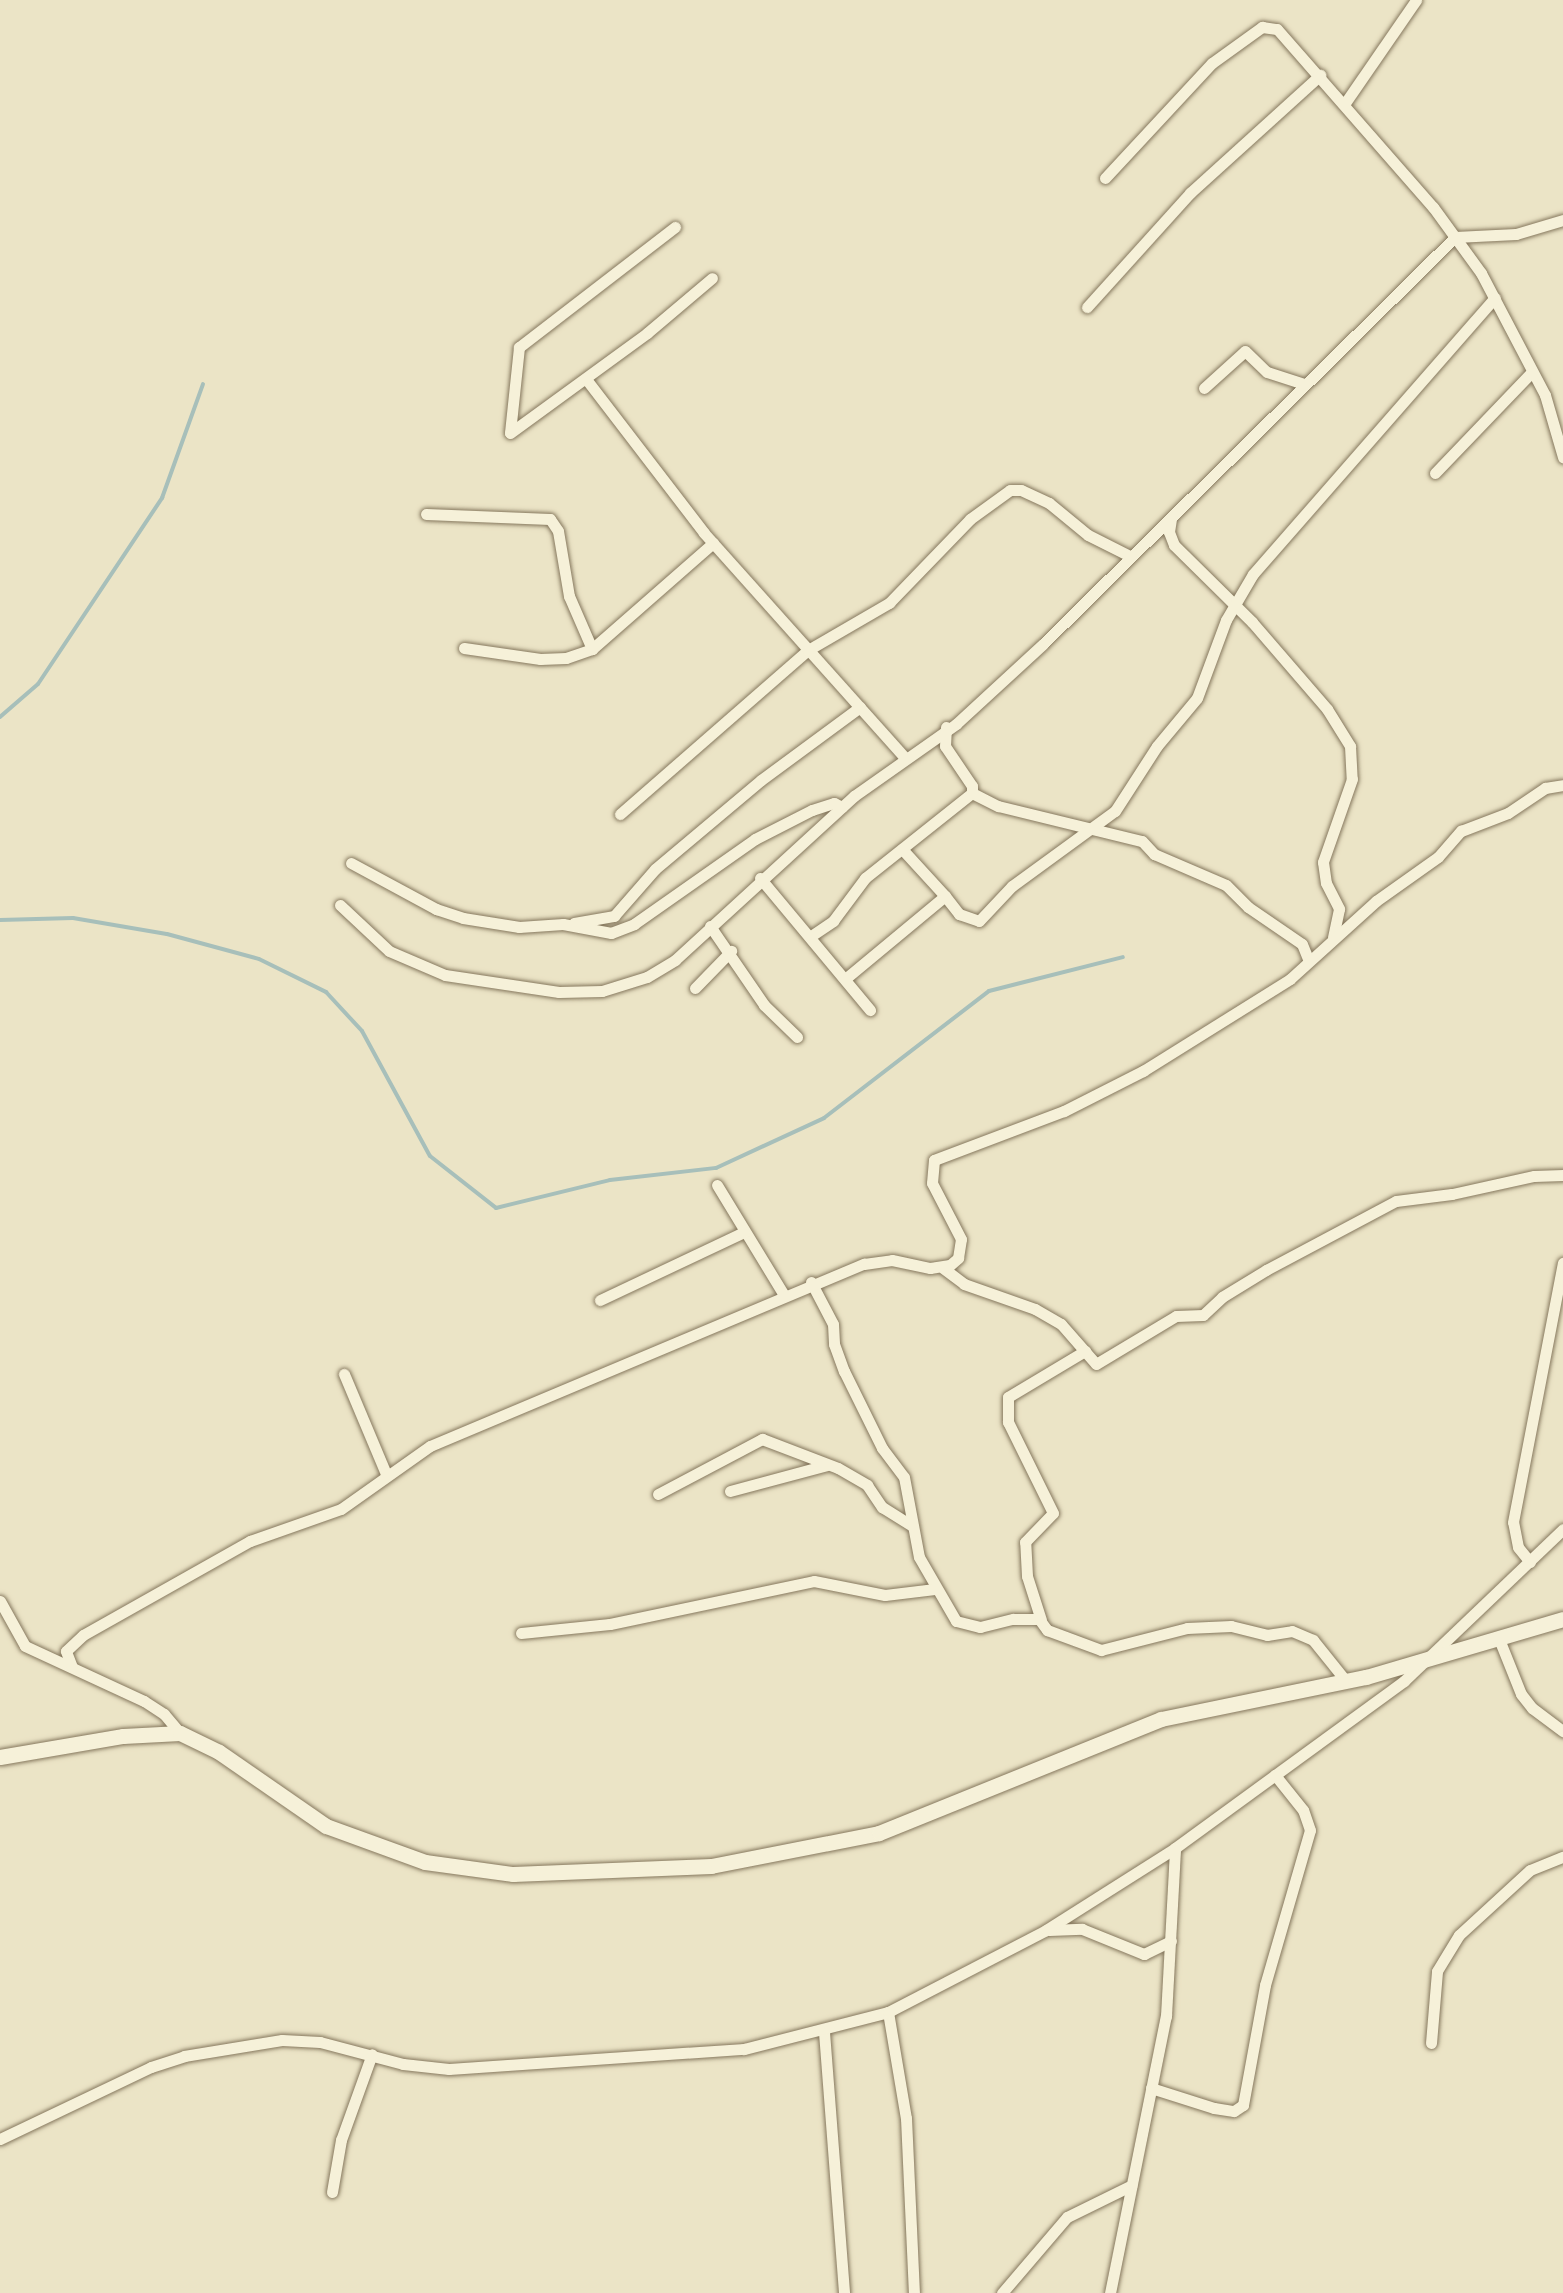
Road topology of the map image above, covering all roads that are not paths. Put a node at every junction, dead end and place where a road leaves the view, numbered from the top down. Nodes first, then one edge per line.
1 (1416, 0) edge
2 (1320, 75) junction
3 (1345, 103) junction
4 (1105, 178) dead end
5 (1563, 220) edge
6 (675, 228) dead end
7 (1455, 237) junction
8 (712, 278) dead end
9 (1496, 298) junction
10 (1087, 308) dead end
11 (1531, 373) junction
12 (586, 380) junction
13 (1304, 384) junction
14 (1204, 388) dead end
15 (1563, 456) edge
16 (1435, 474) dead end
17 (426, 514) dead end
18 (1172, 517) junction
19 (713, 543) junction
20 (1130, 556) junction
21 (1233, 604) junction
22 (464, 648) dead end
23 (592, 649) junction
24 (808, 650) junction
25 (860, 707) junction
26 (946, 727) junction
27 (905, 758) junction
28 (1563, 785) edge
29 (972, 793) junction
30 (842, 807) junction
31 (620, 814) dead end
32 (1089, 830) junction
33 (902, 849) junction
34 (350, 862) dead end
35 (760, 878) junction
36 (945, 896) junction
37 (340, 905) dead end
38 (563, 924) junction
39 (710, 926) junction
40 (811, 936) junction
41 (1333, 937) junction
42 (731, 952) junction
43 (1309, 962) junction
44 (845, 979) junction
45 (695, 988) dead end
46 (870, 1010) dead end
47 (797, 1037) dead end
48 (1563, 1175) edge
49 (717, 1185) dead end
50 (744, 1232) junction
51 (1563, 1263) edge
52 (943, 1268) junction
53 (812, 1282) junction
54 (784, 1295) junction
55 (600, 1300) dead end
56 (1085, 1351) junction
57 (344, 1374) dead end
58 (829, 1464) junction
59 (386, 1474) junction
60 (730, 1491) dead end
61 (658, 1494) dead end
62 (912, 1526) junction
63 (1563, 1529) edge
64 (1530, 1562) junction
65 (935, 1589) junction
66 (0, 1601) edge
67 (1563, 1619) edge
68 (1041, 1620) junction
69 (520, 1633) dead end
70 (1499, 1639) junction
71 (1429, 1660) junction
72 (72, 1667) junction
73 (1346, 1682) junction
74 (1563, 1730) edge
75 (180, 1733) junction
76 (0, 1757) edge
77 (1274, 1774) junction
78 (1176, 1848) junction
79 (1563, 1857) edge
80 (1046, 1930) junction
81 (1172, 1942) junction
82 (888, 2012) junction
83 (824, 2032) junction
84 (1431, 2043) dead end
85 (372, 2054) junction
86 (1152, 2088) junction
87 (0, 2139) edge
88 (1132, 2186) junction
89 (332, 2192) dead end
90 (844, 2293) edge
91 (914, 2293) edge
92 (1002, 2293) edge
93 (1110, 2293) edge

1 - 3 street
2 - 3 street
2 - 4 street
2 - 10 street
3 - 7 street
5 - 7 street
6 - 12 street
7 - 9 street
7 - 13 street
8 - 12 street
9 - 11 street
9 - 21 street
11 - 15 street
11 - 16 street
12 - 19 street
13 - 14 street
13 - 18 street
17 - 23 street
18 - 20 street
18 - 21 street
19 - 23 street
19 - 24 street
20 - 24 street
20 - 26 street
21 - 32 street
21 - 41 street
22 - 23 street
24 - 25 street
24 - 31 street
25 - 27 street
25 - 38 street
26 - 27 street
26 - 29 street
27 - 30 street
28 - 41 street
29 - 32 street
29 - 33 street
30 - 35 street
30 - 38 street
32 - 36 street
32 - 43 street
33 - 36 street
33 - 40 street
34 - 38 street
35 - 39 street
35 - 40 street
36 - 44 street
37 - 39 street
39 - 42 street
40 - 44 street
41 - 43 street
42 - 45 street
42 - 47 street
43 - 52 street
44 - 46 street
48 - 56 street
49 - 50 street
50 - 54 street
50 - 55 street
51 - 64 street
52 - 53 street
52 - 56 street
53 - 54 street
53 - 62 street
54 - 59 street
56 - 68 street
57 - 59 street
58 - 60 street
58 - 61 street
58 - 62 street
59 - 72 street
62 - 65 street
63 - 64 street
64 - 71 street
65 - 68 street
65 - 69 street
66 - 72 street
67 - 70 street
68 - 73 street
70 - 71 street
70 - 74 street
71 - 73 street
71 - 77 street
72 - 75 street
73 - 75 street
75 - 76 street
77 - 78 street
77 - 86 street
78 - 80 street
78 - 81 street
79 - 84 street
80 - 81 street
80 - 82 street
81 - 86 street
82 - 83 street
82 - 91 street
83 - 85 street
83 - 90 street
85 - 87 street
85 - 89 street
86 - 88 street
88 - 92 street
88 - 93 street

